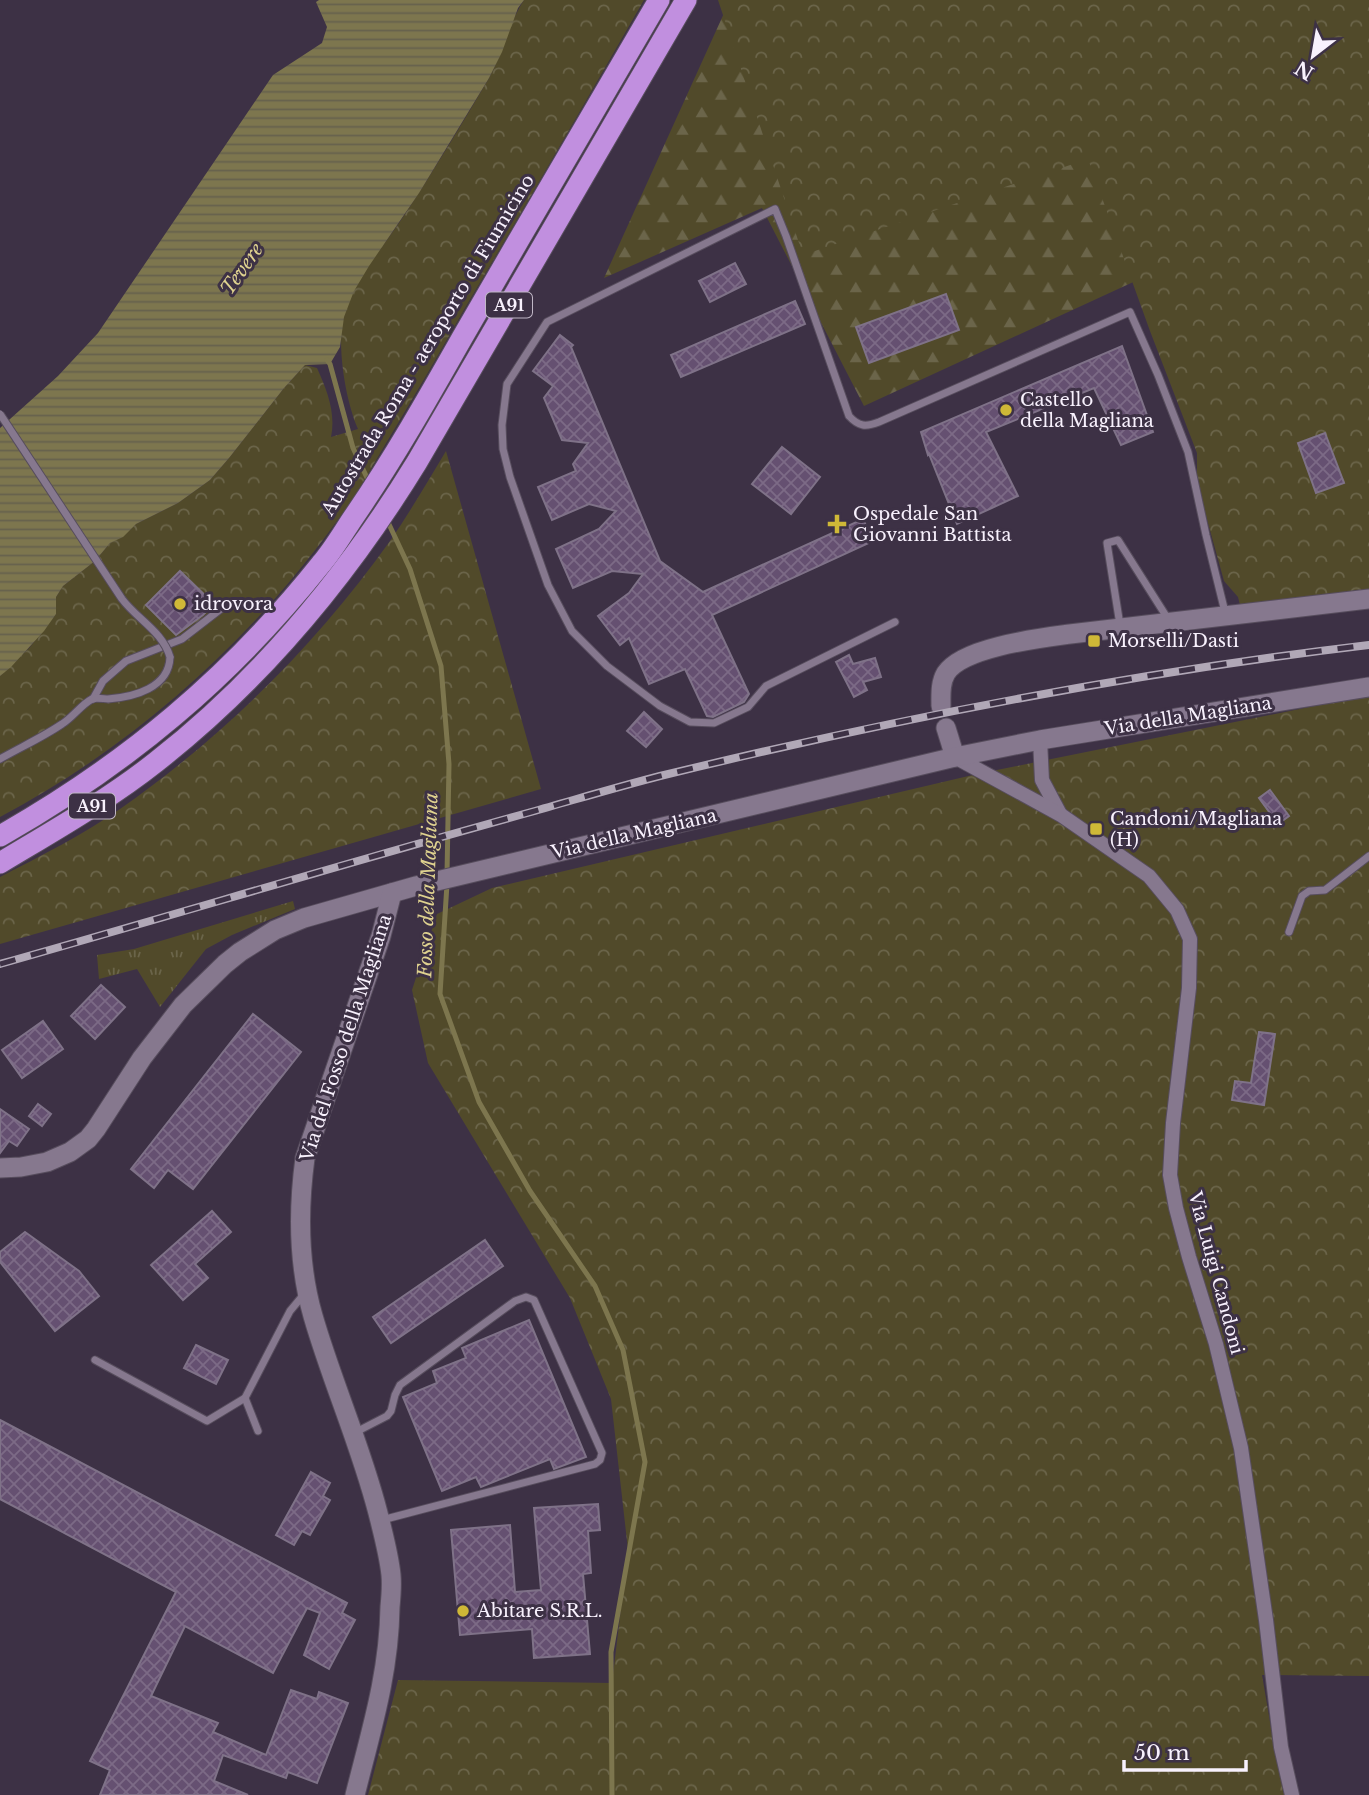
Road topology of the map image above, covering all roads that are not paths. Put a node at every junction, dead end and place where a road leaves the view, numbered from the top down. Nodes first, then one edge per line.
1 (659, 0) edge
2 (686, 0) edge
3 (0, 414) edge
4 (1369, 599) edge
5 (226, 605) dead end
6 (1227, 616) junction
7 (895, 622) dead end
8 (1170, 623) junction
9 (1121, 629) junction
10 (1369, 687) edge
11 (93, 699) junction
12 (941, 706) dead end
13 (946, 727) dead end
14 (1040, 740) junction
15 (955, 757) junction
16 (0, 759) edge
17 (1061, 815) junction
18 (0, 836) edge
19 (1369, 856) edge
20 (0, 863) edge
21 (392, 893) junction
22 (1289, 932) dead end
23 (0, 1168) edge
24 (308, 1290) junction
25 (94, 1360) dead end
26 (245, 1398) junction
27 (258, 1431) dead end
28 (353, 1433) junction
29 (380, 1520) junction
30 (1291, 1794) edge
31 (355, 1795) edge

1 - 18 highway, Autostrada Roma - aeroporto di Fiumicino / A91
2 - 20 highway, A91
3 - 11 lane, bridge
4 - 6 main road
5 - 11 lane
6 - 7 lane
6 - 8 main road
8 - 9 main road
8 - 9 lane
9 - 12 main road
10 - 14 main road, Via della Magliana
11 - 16 lane
13 - 15 main road
14 - 15 main road, Via della Magliana
14 - 17 street, Via Luigi Candoni
15 - 17 street, Via Luigi Candoni
15 - 21 main road, Via della Magliana
17 - 30 street, Via Luigi Candoni
19 - 22 lane
21 - 23 main road, Via della Magliana
21 - 24 main road, Via del Fosso della Magliana
24 - 26 lane
24 - 28 main road, Via del Fosso della Magliana
25 - 26 lane
26 - 27 lane
28 - 29 main road, Via del Fosso della Magliana
28 - 29 lane
29 - 31 main road, Via del Fosso della Magliana

